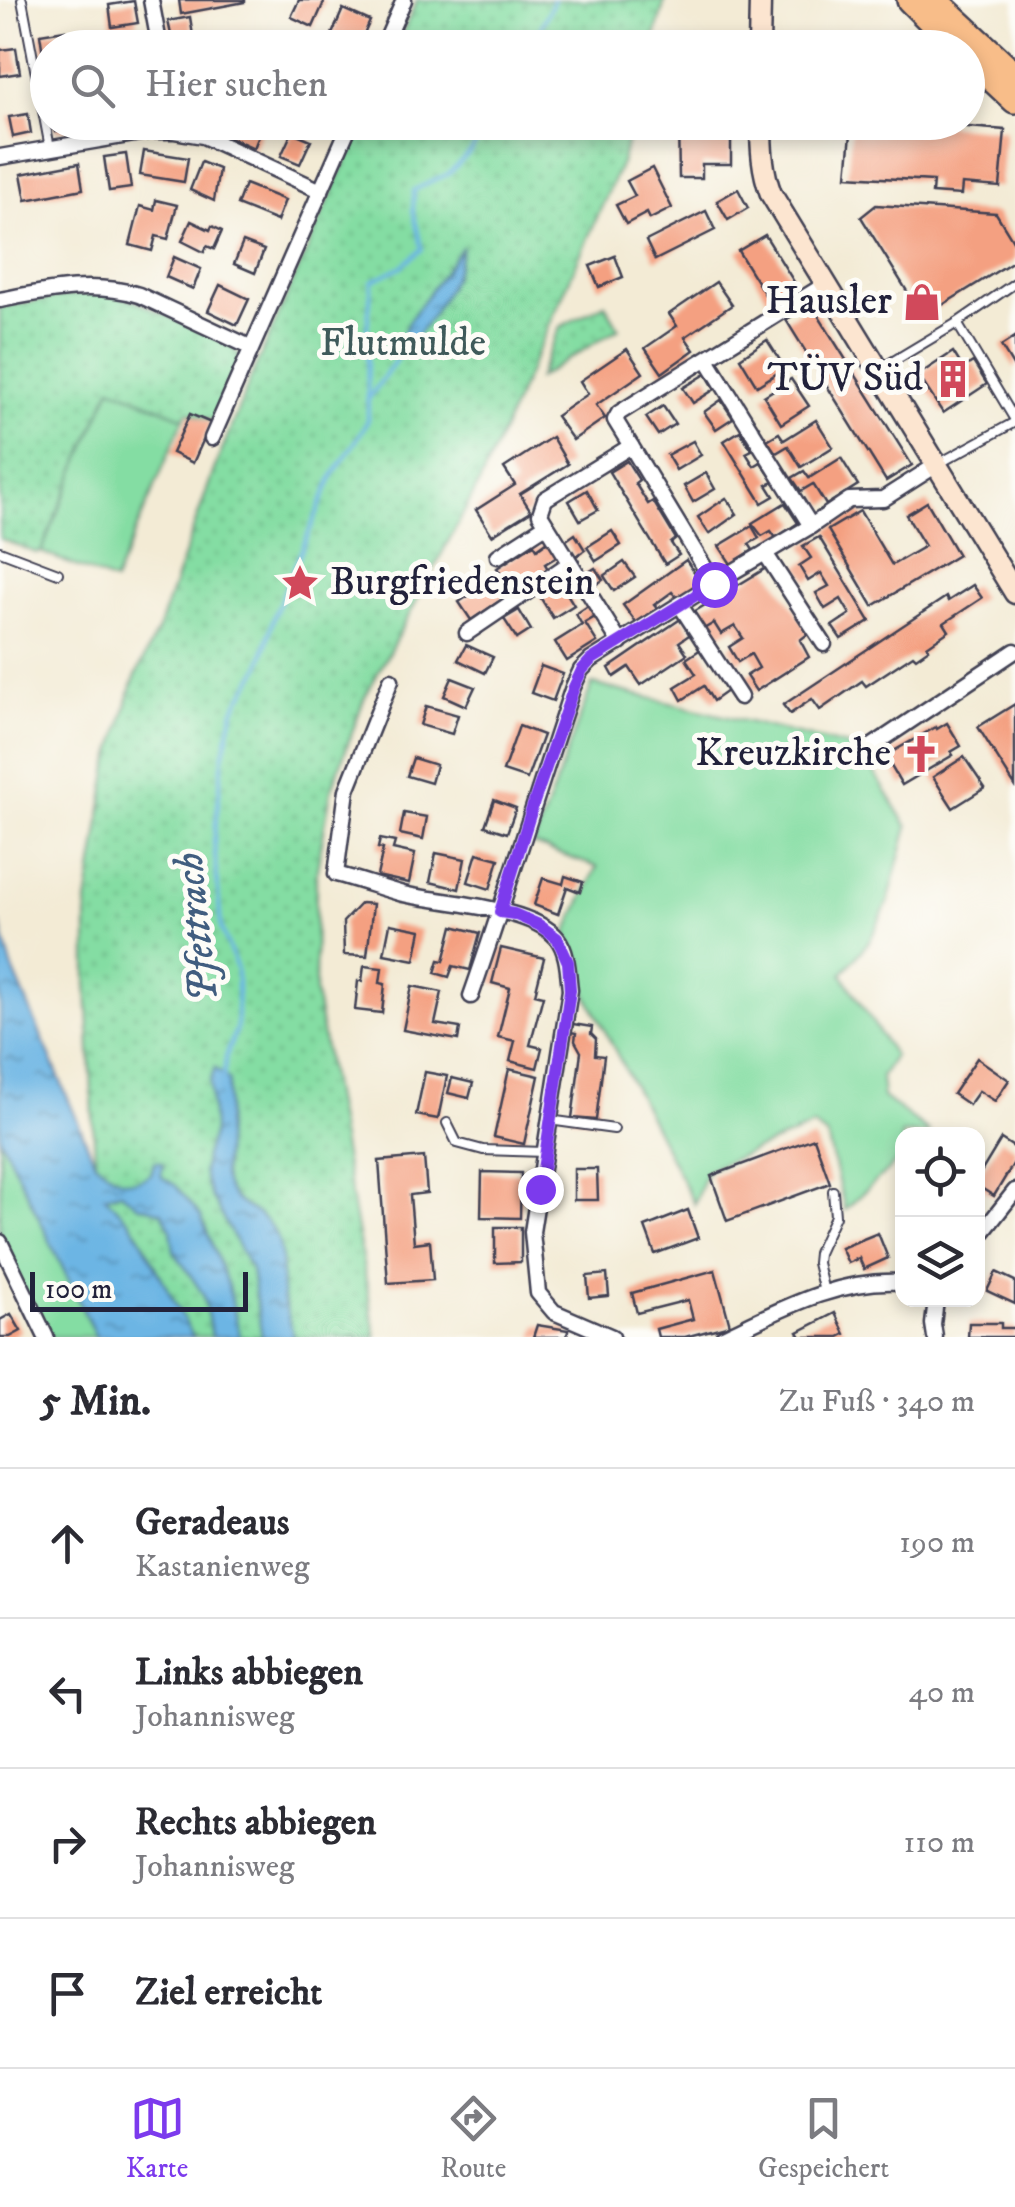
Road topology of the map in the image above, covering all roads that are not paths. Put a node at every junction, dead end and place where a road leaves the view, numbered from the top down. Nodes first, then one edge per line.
1 (22, 0) edge
2 (151, 0) edge
3 (404, 0) edge
4 (760, 0) edge
5 (910, 0) edge
6 (934, 0) edge
7 (157, 30) edge
8 (391, 30) edge
9 (759, 30) edge
10 (940, 30) edge
11 (966, 30) edge
12 (30, 42) edge
13 (985, 47) edge
14 (985, 72) edge
15 (1015, 75) edge
16 (1015, 100) edge
17 (48, 140) edge
18 (101, 140) edge
19 (211, 140) edge
20 (343, 140) edge
21 (762, 140) edge
22 (50, 148) junction
23 (0, 156) edge
24 (321, 192) junction
25 (1015, 283) edge
26 (826, 284) junction
27 (0, 300) edge
28 (956, 323) junction
29 (250, 347) junction
30 (707, 359) junction
31 (879, 370) junction
32 (1015, 421) edge
33 (212, 438) dead end
34 (631, 446) junction
35 (938, 464) junction
36 (546, 525) junction
37 (811, 526) junction
38 (0, 550) edge
39 (766, 553) junction
40 (498, 556) dead end
41 (570, 564) junction
42 (58, 573) dead end
43 (714, 584) junction
44 (1015, 593) edge
45 (680, 605) junction
46 (467, 633) dead end
47 (620, 643) junction
48 (824, 644) dead end
49 (1015, 651) edge
50 (391, 680) dead end
51 (740, 697) dead end
52 (871, 746) dead end
53 (500, 912) junction
54 (471, 996) dead end
55 (550, 1120) junction
56 (447, 1123) dead end
57 (614, 1129) dead end
58 (545, 1152) junction
59 (833, 1190) dead end
60 (1015, 1190) edge
61 (1010, 1210) edge
62 (985, 1232) edge
63 (0, 1242) edge
64 (895, 1281) edge
65 (824, 1292) junction
66 (935, 1307) edge
67 (44, 1336) edge
68 (612, 1337) edge
69 (723, 1337) edge
70 (934, 1337) edge

1 - 12 lane
2 - 7 street
3 - 8 street
4 - 9 street
5 - 10 highway
6 - 11 highway
13 - 15 highway
14 - 16 highway
17 - 22 lane
18 - 22 street
19 - 24 street
20 - 24 street
21 - 26 street
22 - 23 street
24 - 29 street
25 - 28 lane
26 - 30 street
26 - 31 street
27 - 29 street
28 - 31 lane
28 - 32 lane
29 - 33 street
30 - 34 street
30 - 37 street
31 - 35 street
32 - 35 lane
34 - 36 street
34 - 43 street
35 - 37 street
35 - 44 street
36 - 40 street
36 - 41 street
37 - 39 street
38 - 42 lane
39 - 43 street
39 - 48 street
41 - 46 street
41 - 47 street
43 - 45 street
45 - 47 street
45 - 51 street
47 - 53 street
49 - 52 street
50 - 53 street
53 - 54 street
53 - 55 street
55 - 57 lane
55 - 58 street
56 - 58 lane
58 - 68 street
59 - 65 lane
60 - 61 street
61 - 62 street
63 - 67 street
64 - 65 street
65 - 69 street
66 - 70 street

